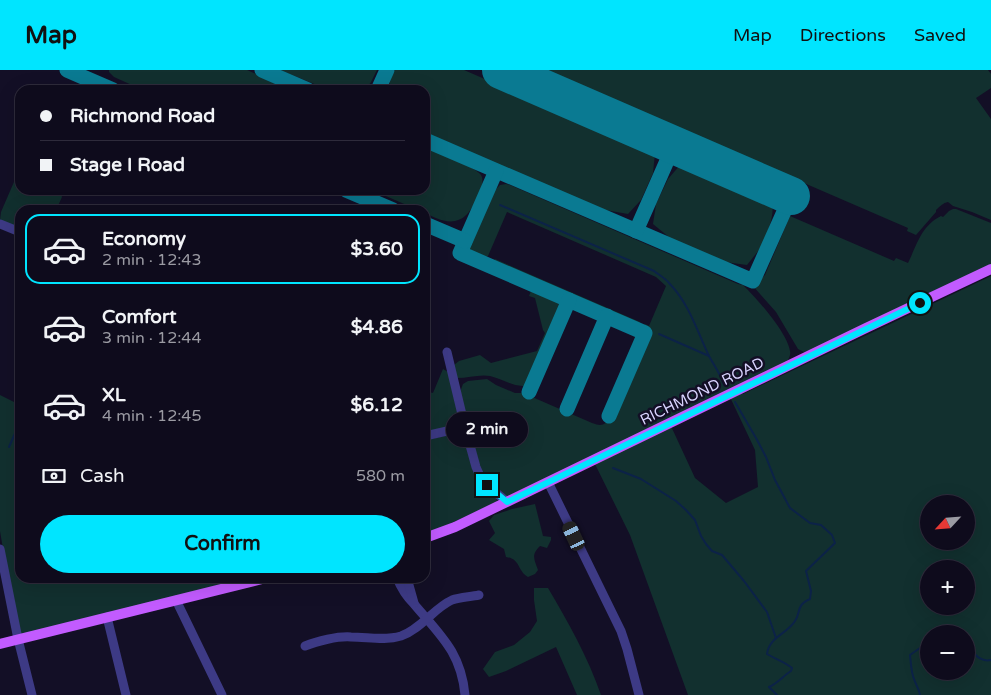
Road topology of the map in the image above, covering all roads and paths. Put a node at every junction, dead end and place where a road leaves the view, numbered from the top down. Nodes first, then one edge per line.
1 (0, 224) edge
2 (15, 230) edge
3 (991, 269) edge
4 (447, 352) dead end
5 (465, 428) junction
6 (430, 435) edge
7 (548, 482) junction
8 (507, 502) junction
9 (430, 536) edge
10 (0, 549) edge
11 (246, 583) edge
12 (400, 583) edge
13 (408, 583) edge
14 (479, 595) dead end
15 (176, 600) junction
16 (414, 604) junction
17 (107, 618) junction
18 (427, 619) junction
19 (18, 639) junction
20 (0, 644) edge
21 (305, 646) dead end
22 (32, 695) edge
23 (126, 695) edge
24 (222, 695) edge
25 (465, 695) edge
26 (639, 695) edge

1 - 2 street
3 - 7 main road, RICHMOND ROAD
4 - 5 street
5 - 6 street
5 - 8 street
7 - 8 main road, RICHMOND ROAD
7 - 26 street
8 - 9 main road, RICHMOND ROAD
10 - 19 street
11 - 15 main road
12 - 16 street
13 - 16 street
14 - 18 street
15 - 17 main road
15 - 24 street
16 - 18 street
17 - 19 main road
17 - 23 street
18 - 21 street
18 - 25 street
19 - 20 main road
19 - 22 street

